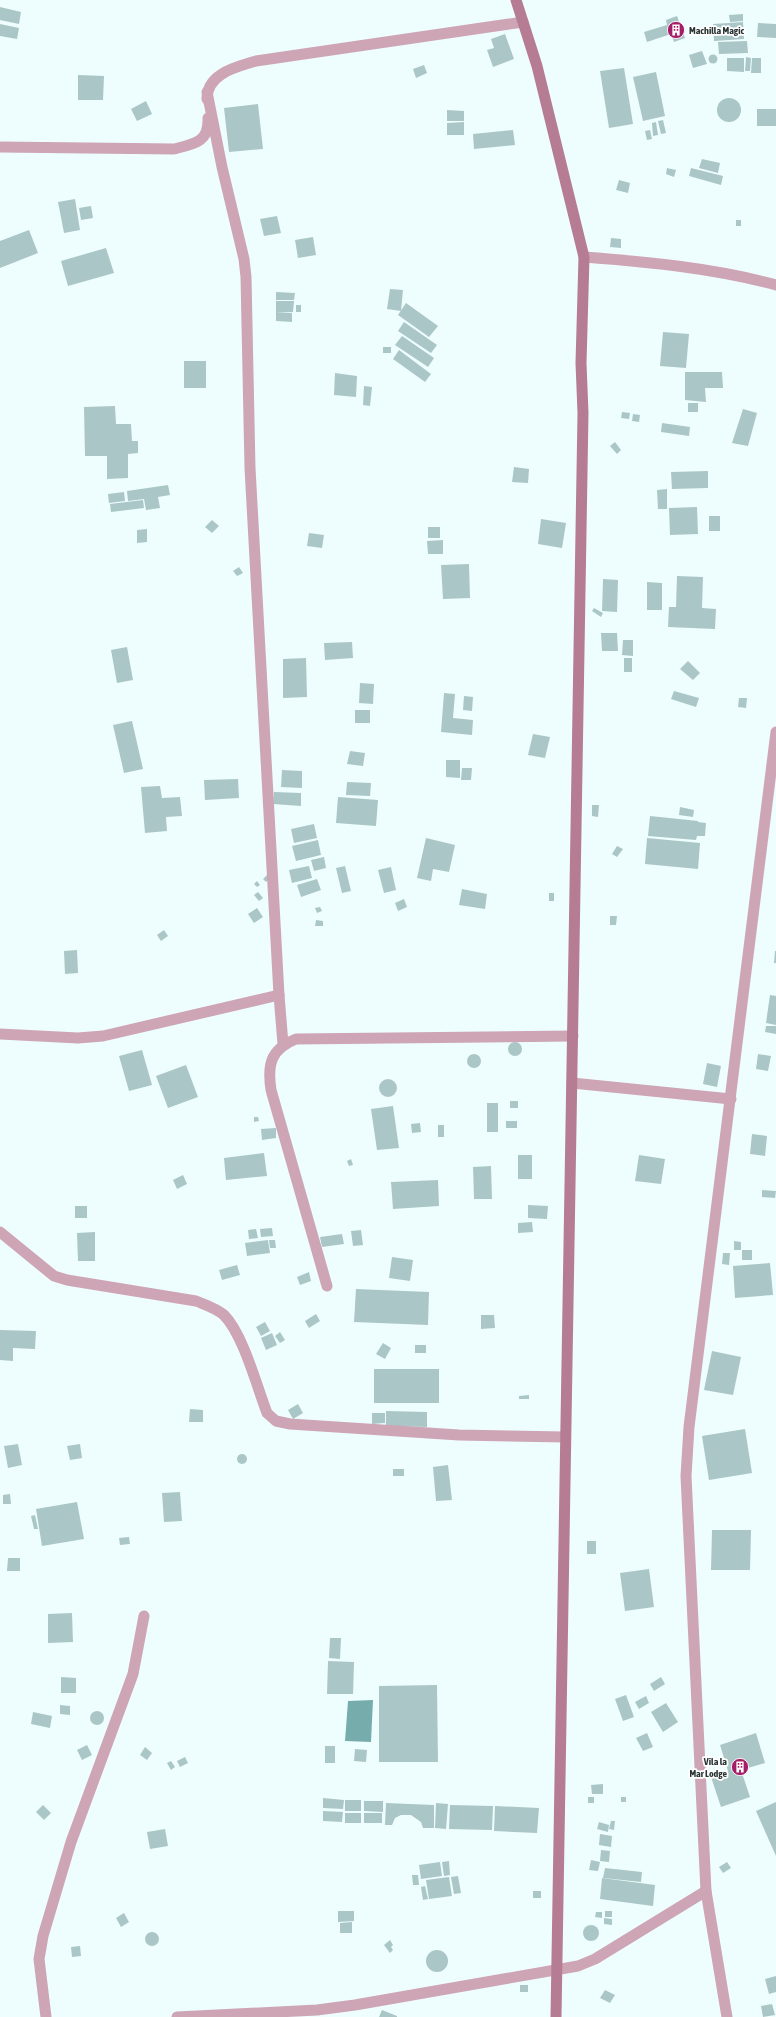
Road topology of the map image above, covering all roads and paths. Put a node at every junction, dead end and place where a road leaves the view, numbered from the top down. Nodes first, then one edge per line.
1 (516, 0) edge
2 (523, 22) junction
3 (207, 92) junction
4 (0, 148) edge
5 (584, 257) junction
6 (776, 285) edge
7 (776, 732) edge
8 (279, 995) junction
9 (0, 1034) edge
10 (573, 1036) junction
11 (283, 1044) junction
12 (572, 1083) junction
13 (731, 1099) junction
14 (0, 1232) edge
15 (327, 1286) dead end
16 (566, 1437) junction
17 (144, 1616) dead end
18 (706, 1891) junction
19 (557, 1970) junction
20 (46, 2017) edge
21 (177, 2017) edge
22 (556, 2017) edge
23 (727, 2017) edge

1 - 2 main road
2 - 3 street
2 - 5 main road
3 - 4 street
3 - 8 street
5 - 6 street
5 - 10 main road
7 - 13 street
8 - 9 street
8 - 11 street
10 - 11 street
10 - 12 main road
11 - 15 street
12 - 13 street
12 - 16 main road
13 - 18 street
14 - 16 street
16 - 19 main road
17 - 20 street
18 - 19 street
18 - 23 street
19 - 21 street
19 - 22 main road

